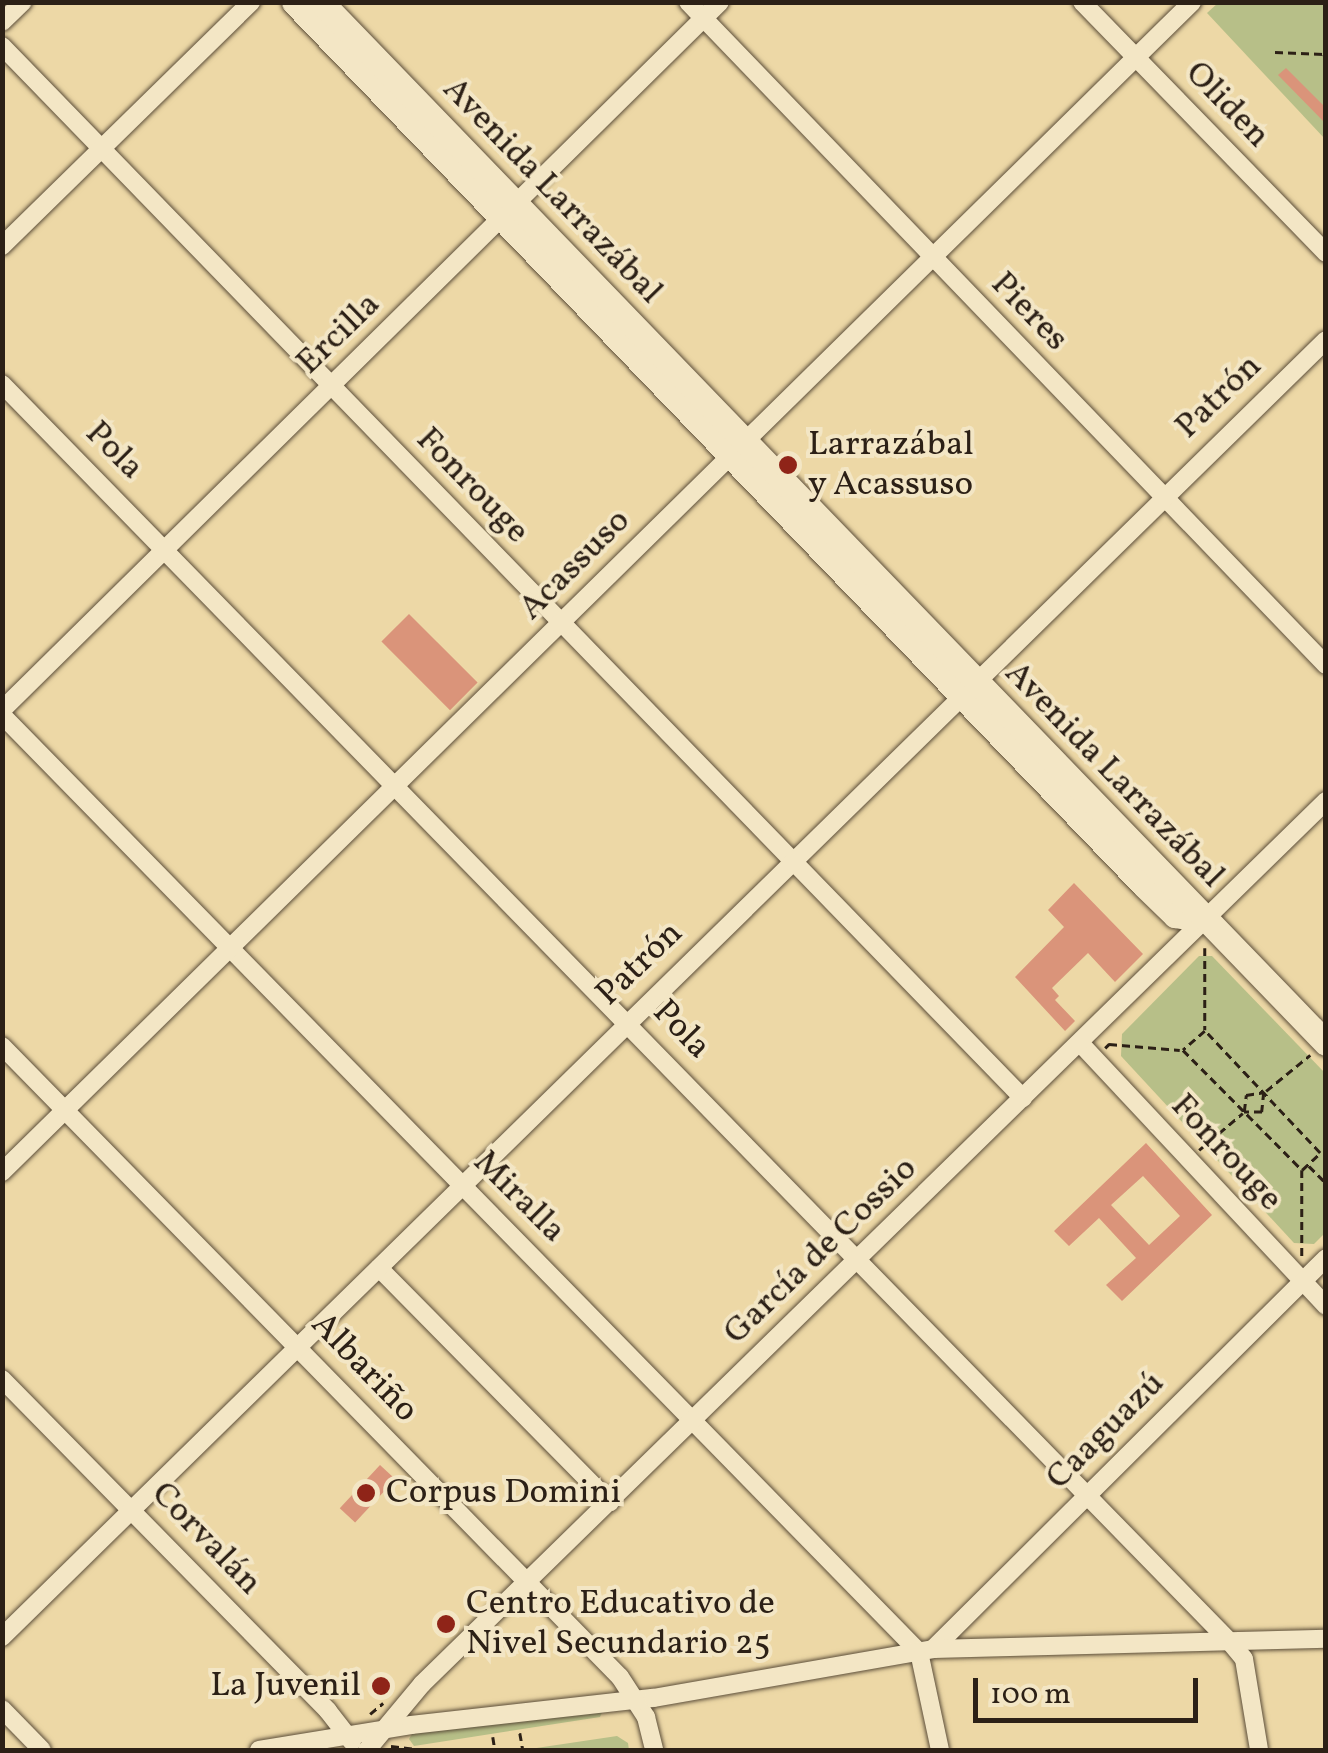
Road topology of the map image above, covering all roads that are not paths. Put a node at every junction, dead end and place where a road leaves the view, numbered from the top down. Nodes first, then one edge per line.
1 (23, 2) edge
2 (251, 2) edge
3 (294, 2) edge
4 (321, 2) edge
5 (688, 2) edge
6 (720, 2) edge
7 (1082, 2) edge
8 (1192, 2) edge
9 (704, 19) junction
10 (2, 22) edge
11 (2, 46) edge
12 (1136, 57) junction
13 (101, 150) junction
14 (509, 213) junction
15 (2, 246) edge
16 (1326, 253) edge
17 (932, 258) junction
18 (1326, 340) edge
19 (2, 384) edge
20 (331, 388) junction
21 (739, 449) junction
22 (1162, 498) junction
23 (166, 549) junction
24 (561, 624) junction
25 (1326, 665) edge
26 (969, 688) junction
27 (2, 712) edge
28 (398, 786) junction
29 (1326, 801) edge
30 (794, 860) junction
31 (1211, 928) junction
32 (230, 948) junction
33 (628, 1022) junction
34 (1325, 1042) edge
35 (1080, 1043) junction
36 (2, 1046) edge
37 (1024, 1098) junction
38 (65, 1110) junction
39 (2, 1172) edge
40 (462, 1185) junction
41 (1326, 1258) edge
42 (859, 1260) junction
43 (380, 1268) junction
44 (1296, 1274) junction
45 (1326, 1306) edge
46 (298, 1347) junction
47 (2, 1378) edge
48 (692, 1422) junction
49 (1088, 1495) junction
50 (610, 1502) junction
51 (132, 1510) junction
52 (529, 1583) junction
53 (2, 1636) edge
54 (1326, 1638) edge
55 (1229, 1642) junction
56 (926, 1650) junction
57 (637, 1699) junction
58 (408, 1702) junction
59 (2, 1710) edge
60 (431, 1722) junction
61 (357, 1735) edge
62 (42, 1750) edge
63 (260, 1750) edge
64 (654, 1750) edge
65 (940, 1750) edge
66 (1259, 1750) edge

1 - 10 street
2 - 13 street
3 - 14 street, Avenida Larrazábal
4 - 14 street, Avenida Larrazábal
5 - 9 street, Pieres
6 - 9 street, Ercilla
7 - 12 street, Oliden
8 - 12 street, Acassuso
9 - 14 street, Ercilla
9 - 17 street, Pieres
11 - 13 street, Fonrouge
12 - 16 street, Oliden
12 - 17 street, Acassuso
13 - 15 street
13 - 20 street, Fonrouge
14 - 20 street, Ercilla
14 - 21 street, Avenida Larrazábal
17 - 21 street, Acassuso
17 - 22 street, Pieres
18 - 22 street, Patrón
19 - 23 street, Pola
20 - 23 street, Ercilla
20 - 24 street, Fonrouge
21 - 24 street, Acassuso
21 - 26 street, Avenida Larrazábal
22 - 25 street, Pieres
22 - 26 street, Patrón
23 - 27 street, Ercilla
23 - 28 street, Pola
24 - 28 street, Acassuso
24 - 30 street, Fonrouge
26 - 30 street, Patrón
26 - 31 street, Avenida Larrazábal
27 - 32 street, Miralla
28 - 32 street, Acassuso
28 - 33 street, Pola
29 - 31 street, García de Cossio
30 - 33 street, Patrón
30 - 37 street, Fonrouge
31 - 34 street, Avenida Larrazábal
31 - 35 street, García de Cossio
32 - 38 street, Acassuso
32 - 40 street, Miralla
33 - 40 street, Patrón
33 - 42 street, Pola
35 - 37 street, García de Cossio
35 - 44 street, Fonrouge
36 - 38 street, Albariño
37 - 42 street, García de Cossio
38 - 39 street, Acassuso
38 - 46 street, Albariño
40 - 43 street, Patrón
40 - 48 street, Miralla
41 - 44 street, Caaguazú
42 - 48 street, García de Cossio
42 - 49 street, Pola
43 - 46 street, Patrón
43 - 50 street
44 - 45 street, Fonrouge
44 - 49 street, Caaguazú
46 - 51 street, Patrón
46 - 52 street, Albariño
47 - 51 street, Corvalán
48 - 50 street, García de Cossio
48 - 56 street, Miralla
49 - 55 street, Pola
49 - 56 street, Caaguazú
50 - 52 street, García de Cossio
51 - 53 street, Patrón
51 - 61 street, Corvalán
52 - 57 street, Albariño
52 - 58 street, García de Cossio
54 - 55 street
55 - 56 street
55 - 66 street, Pola
56 - 57 street
56 - 65 street
57 - 60 street
57 - 64 street, Albariño
58 - 60 street
58 - 61 street, García de Cossio
59 - 62 street
60 - 61 street
61 - 63 street

